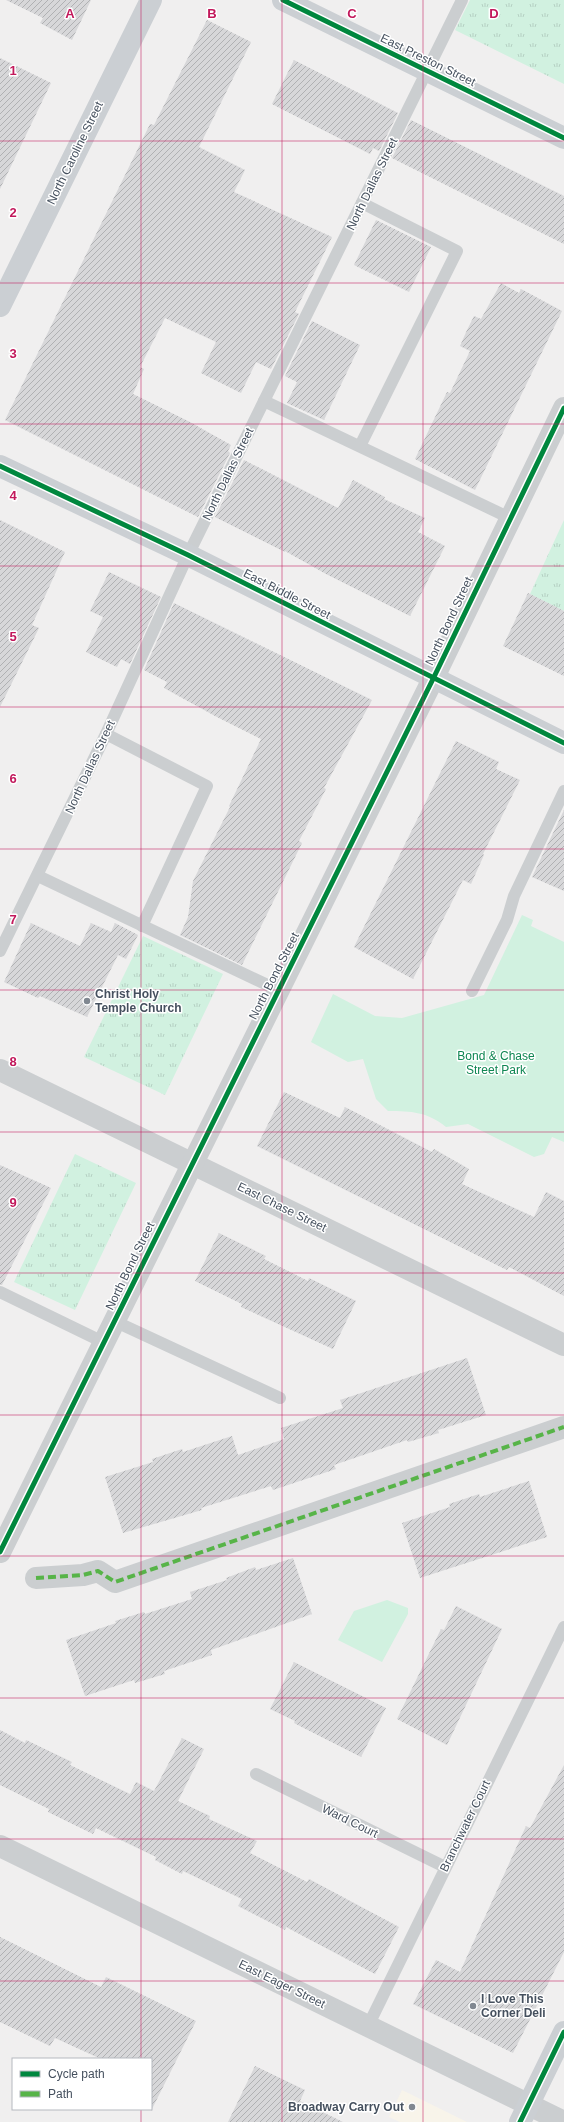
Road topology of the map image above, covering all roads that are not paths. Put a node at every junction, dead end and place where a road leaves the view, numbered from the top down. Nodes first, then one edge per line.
1 (151, 0) edge
2 (283, 0) edge
3 (462, 0) edge
4 (428, 71) junction
5 (564, 138) edge
6 (362, 203) junction
7 (0, 306) edge
8 (264, 401) junction
9 (564, 408) edge
10 (360, 446) junction
11 (0, 466) edge
12 (510, 518) junction
13 (188, 555) junction
14 (433, 679) junction
15 (106, 734) junction
16 (564, 743) edge
17 (564, 791) edge
18 (38, 876) junction
19 (142, 926) junction
20 (0, 951) edge
21 (278, 990) junction
22 (472, 991) dead end
23 (0, 1070) edge
24 (192, 1163) junction
25 (0, 1292) edge
26 (114, 1321) junction
27 (103, 1342) junction
28 (564, 1345) edge
29 (280, 1398) dead end
30 (564, 1427) edge
31 (0, 1552) edge
32 (36, 1578) dead end
33 (564, 1627) edge
34 (256, 1774) dead end
35 (0, 1846) edge
36 (445, 1867) junction
37 (368, 2026) junction
38 (564, 2032) edge
39 (525, 2113) edge
40 (564, 2122) edge

1 - 7 main road, North Caroline Street
2 - 4 main road, East Preston Street
3 - 4 lane, North Dallas Street
4 - 5 main road, East Preston Street
4 - 6 lane, North Dallas Street
6 - 8 lane, North Dallas Street
6 - 10 lane
8 - 10 lane
8 - 13 lane, North Dallas Street
9 - 12 street, North Bond Street
10 - 12 lane
11 - 13 main road, East Biddle Street
12 - 14 street, North Bond Street
13 - 14 main road, East Biddle Street
13 - 15 lane, North Dallas Street
14 - 16 main road, East Biddle Street
14 - 21 street, North Bond Street
15 - 18 lane, North Dallas Street
15 - 19 lane
17 - 22 lane
18 - 19 lane
18 - 20 lane, North Dallas Street
19 - 21 lane
21 - 24 street, North Bond Street
23 - 24 street, East Chase Street
24 - 26 street, North Bond Street
24 - 28 street, East Chase Street
25 - 27 lane
26 - 27 street, North Bond Street
26 - 29 lane
27 - 31 street, North Bond Street
30 - 32 street
33 - 36 lane, Branchwater Court
34 - 36 lane, Ward Court
35 - 37 street, East Eager Street
36 - 37 lane, Branchwater Court
37 - 39 street, East Eager Street
38 - 39 main road
39 - 40 street, East Eager Street

